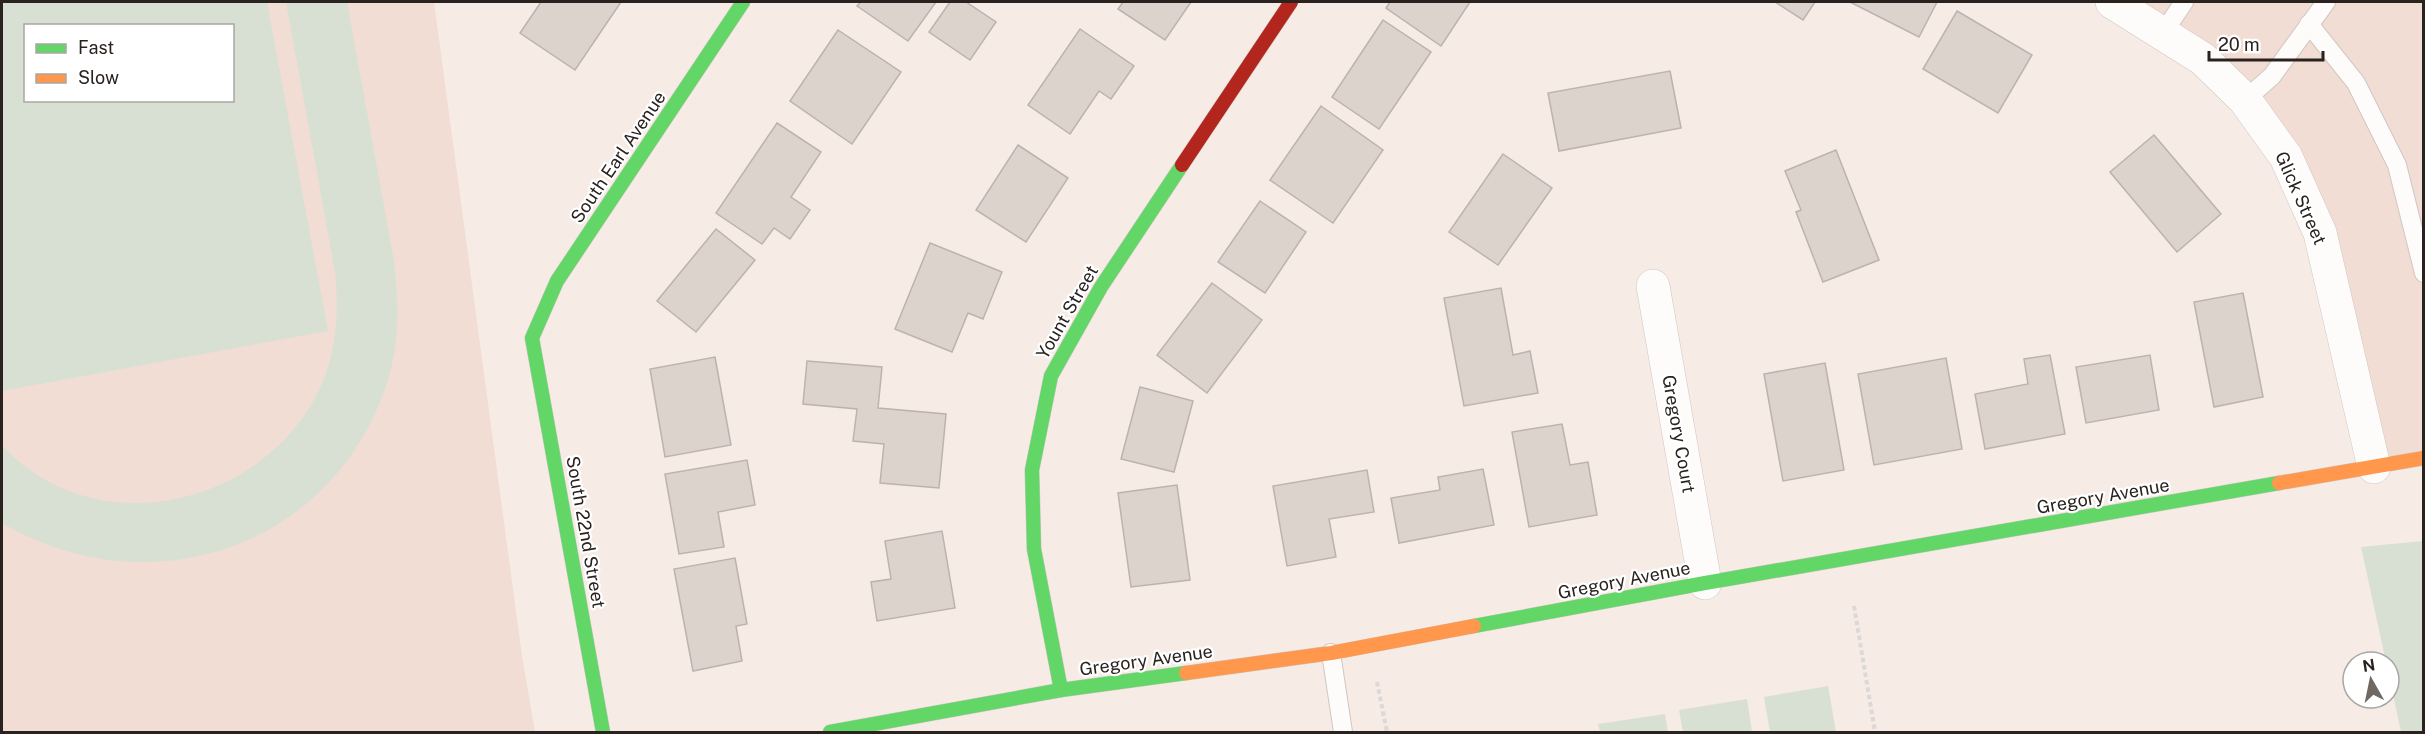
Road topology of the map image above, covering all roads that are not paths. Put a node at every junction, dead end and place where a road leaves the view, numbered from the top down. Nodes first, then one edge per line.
1 (743, 2) edge
2 (1291, 2) edge
3 (2112, 2) edge
4 (2184, 2) edge
5 (2326, 2) edge
6 (2310, 24) junction
7 (2163, 33) junction
8 (2245, 100) junction
9 (2424, 273) edge
10 (1653, 286) dead end
11 (532, 338) joint
12 (2424, 458) edge
13 (2374, 467) junction
14 (1705, 583) junction
15 (1331, 653) junction
16 (1061, 690) junction
17 (603, 732) edge
18 (830, 732) edge
19 (1343, 732) edge

1 - 11 street, South Earl Avenue
2 - 16 street, Yount Street
3 - 7 street, Glick Street
4 - 7 lane
5 - 6 lane
6 - 8 lane
6 - 9 lane
7 - 8 street, Glick Street
8 - 13 street, Glick Street
10 - 14 street, Gregory Court
11 - 17 street, South 22nd Street
12 - 13 street, Gregory Avenue
13 - 14 street, Gregory Avenue
14 - 15 street, Gregory Avenue
15 - 16 street, Gregory Avenue
15 - 19 lane
16 - 18 street, Gregory Avenue

